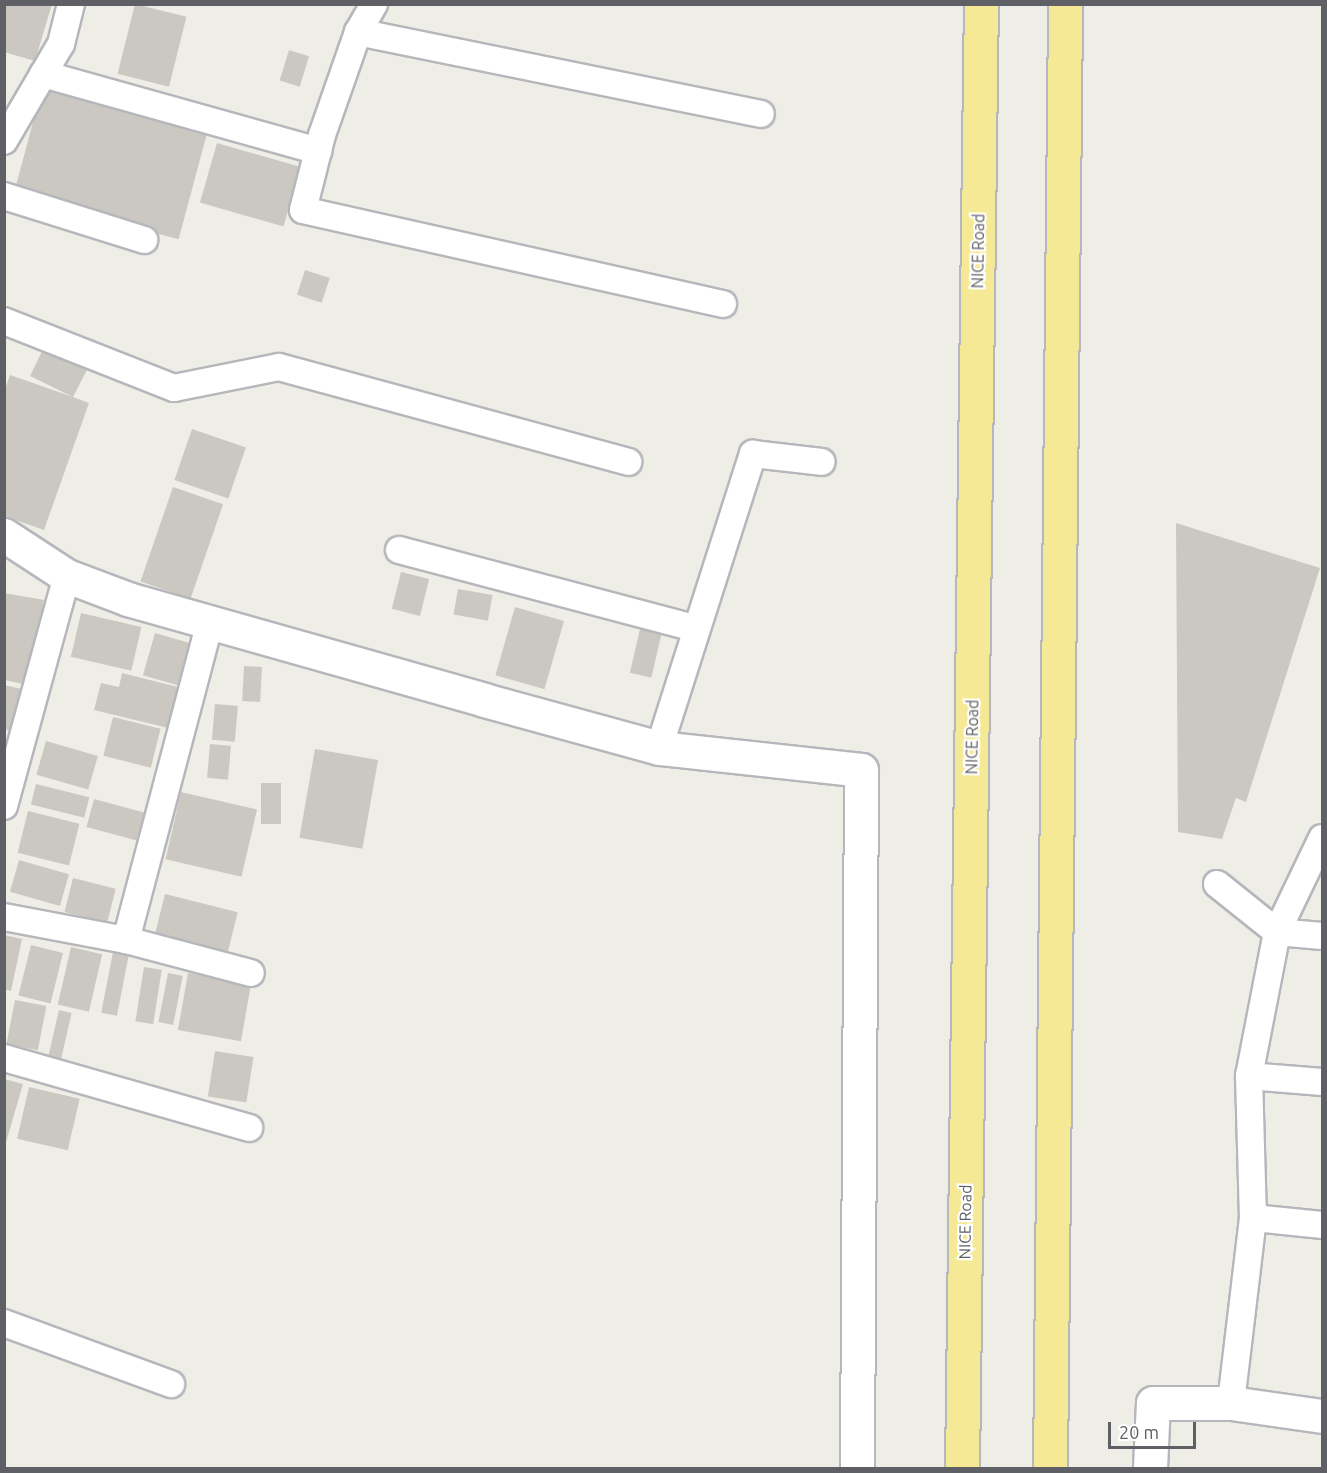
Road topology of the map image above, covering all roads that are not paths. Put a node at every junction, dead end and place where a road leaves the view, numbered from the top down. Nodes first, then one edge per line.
1 (71, 4) edge
2 (374, 4) edge
3 (981, 4) edge
4 (1065, 4) edge
5 (357, 32) junction
6 (43, 74) junction
7 (760, 114) dead end
8 (4, 141) edge
9 (318, 151) junction
10 (4, 195) edge
11 (144, 240) dead end
12 (723, 304) dead end
13 (4, 321) edge
14 (628, 462) dead end
15 (822, 462) dead end
16 (4, 535) edge
17 (399, 550) dead end
18 (67, 576) junction
19 (210, 622) junction
20 (694, 628) junction
21 (659, 748) junction
22 (4, 806) edge
23 (1323, 838) edge
24 (1217, 884) dead end
25 (4, 917) edge
26 (1277, 932) junction
27 (1323, 936) edge
28 (126, 940) junction
29 (251, 973) dead end
30 (4, 1058) edge
31 (1249, 1076) junction
32 (1323, 1082) edge
33 (249, 1128) dead end
34 (1253, 1218) junction
35 (1323, 1225) edge
36 (4, 1323) edge
37 (171, 1384) dead end
38 (1231, 1403) junction
39 (1323, 1416) edge
40 (857, 1468) edge
41 (962, 1468) edge
42 (1050, 1468) edge
43 (1150, 1468) edge

1 - 6 street
2 - 5 street
3 - 41 highway, NICE Road
4 - 42 highway
5 - 7 street
5 - 9 street
6 - 8 street
6 - 9 street
9 - 12 street
10 - 11 street
13 - 14 street
15 - 20 street
16 - 18 street
17 - 20 street
18 - 19 street
18 - 22 street
19 - 21 street
19 - 28 street
20 - 21 street
21 - 40 street
23 - 26 street
24 - 26 street
25 - 28 street
26 - 27 street
26 - 31 street
28 - 29 street
30 - 33 street
31 - 32 street
31 - 34 street
34 - 35 street
34 - 38 street
36 - 37 street
38 - 39 street
38 - 43 street

